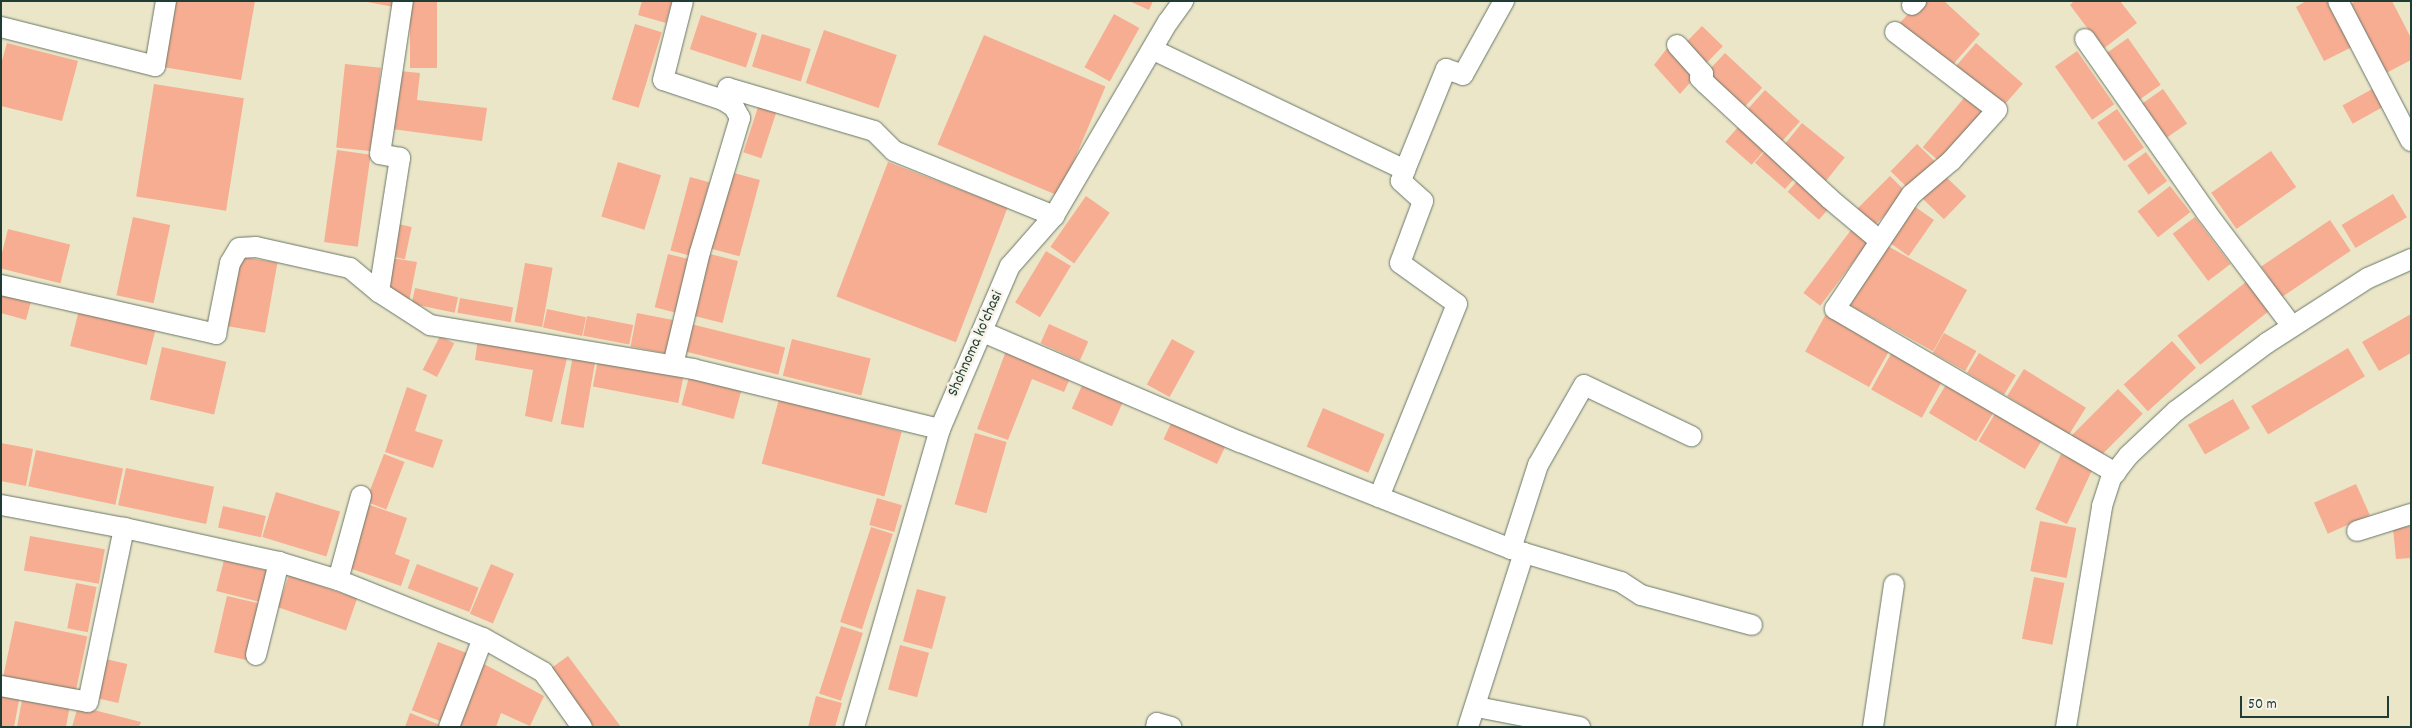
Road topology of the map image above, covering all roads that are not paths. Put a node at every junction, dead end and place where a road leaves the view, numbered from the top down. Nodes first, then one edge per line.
1 (166, 1) edge
2 (403, 1) edge
3 (683, 1) edge
4 (1183, 1) edge
5 (1504, 1) edge
6 (2338, 1) edge
7 (1, 26) edge
8 (1894, 32) dead end
9 (2085, 39) dead end
10 (1677, 45) dead end
11 (1153, 50) junction
12 (723, 100) junction
13 (2411, 141) edge
14 (1405, 170) junction
15 (1054, 216) junction
16 (1879, 240) junction
17 (2411, 259) edge
18 (1, 285) edge
19 (379, 292) junction
20 (2292, 326) junction
21 (982, 332) junction
22 (673, 365) junction
23 (940, 430) junction
24 (1691, 436) dead end
25 (2116, 473) junction
26 (361, 496) dead end
27 (1380, 497) junction
28 (1, 505) edge
29 (2411, 514) edge
30 (124, 528) junction
31 (2357, 531) dead end
32 (1517, 551) junction
33 (279, 562) junction
34 (338, 580) junction
35 (1894, 585) dead end
36 (1752, 625) dead end
37 (483, 638) junction
38 (256, 655) dead end
39 (1, 686) edge
40 (1477, 707) junction
41 (449, 727) edge
42 (582, 727) edge
43 (854, 727) edge
44 (1156, 727) edge
45 (1171, 727) edge
46 (1468, 727) edge
47 (1580, 727) edge
48 (1873, 727) edge
49 (2066, 727) edge

1 - 7 street
2 - 19 street
3 - 12 street
4 - 11 street, Shohnoma ko'chasi
5 - 14 street
6 - 13 street
8 - 16 street
9 - 20 street
10 - 16 street
11 - 14 street
11 - 15 street, Shohnoma ko'chasi
12 - 15 street
12 - 22 street
14 - 27 street
15 - 21 street, Shohnoma ko'chasi
16 - 25 street
17 - 20 street
18 - 19 street
19 - 22 street
20 - 25 street
21 - 23 street, Shohnoma ko'chasi
21 - 27 street
22 - 23 street
23 - 43 street, Shohnoma ko'chasi
24 - 32 street
25 - 49 street
26 - 34 street
27 - 32 street
28 - 30 street
29 - 31 street
30 - 33 street
30 - 39 street
32 - 36 street
32 - 40 street
33 - 34 street
33 - 38 street
34 - 37 street
35 - 48 street
37 - 41 street
37 - 42 street
40 - 46 street
40 - 47 street
44 - 45 street

